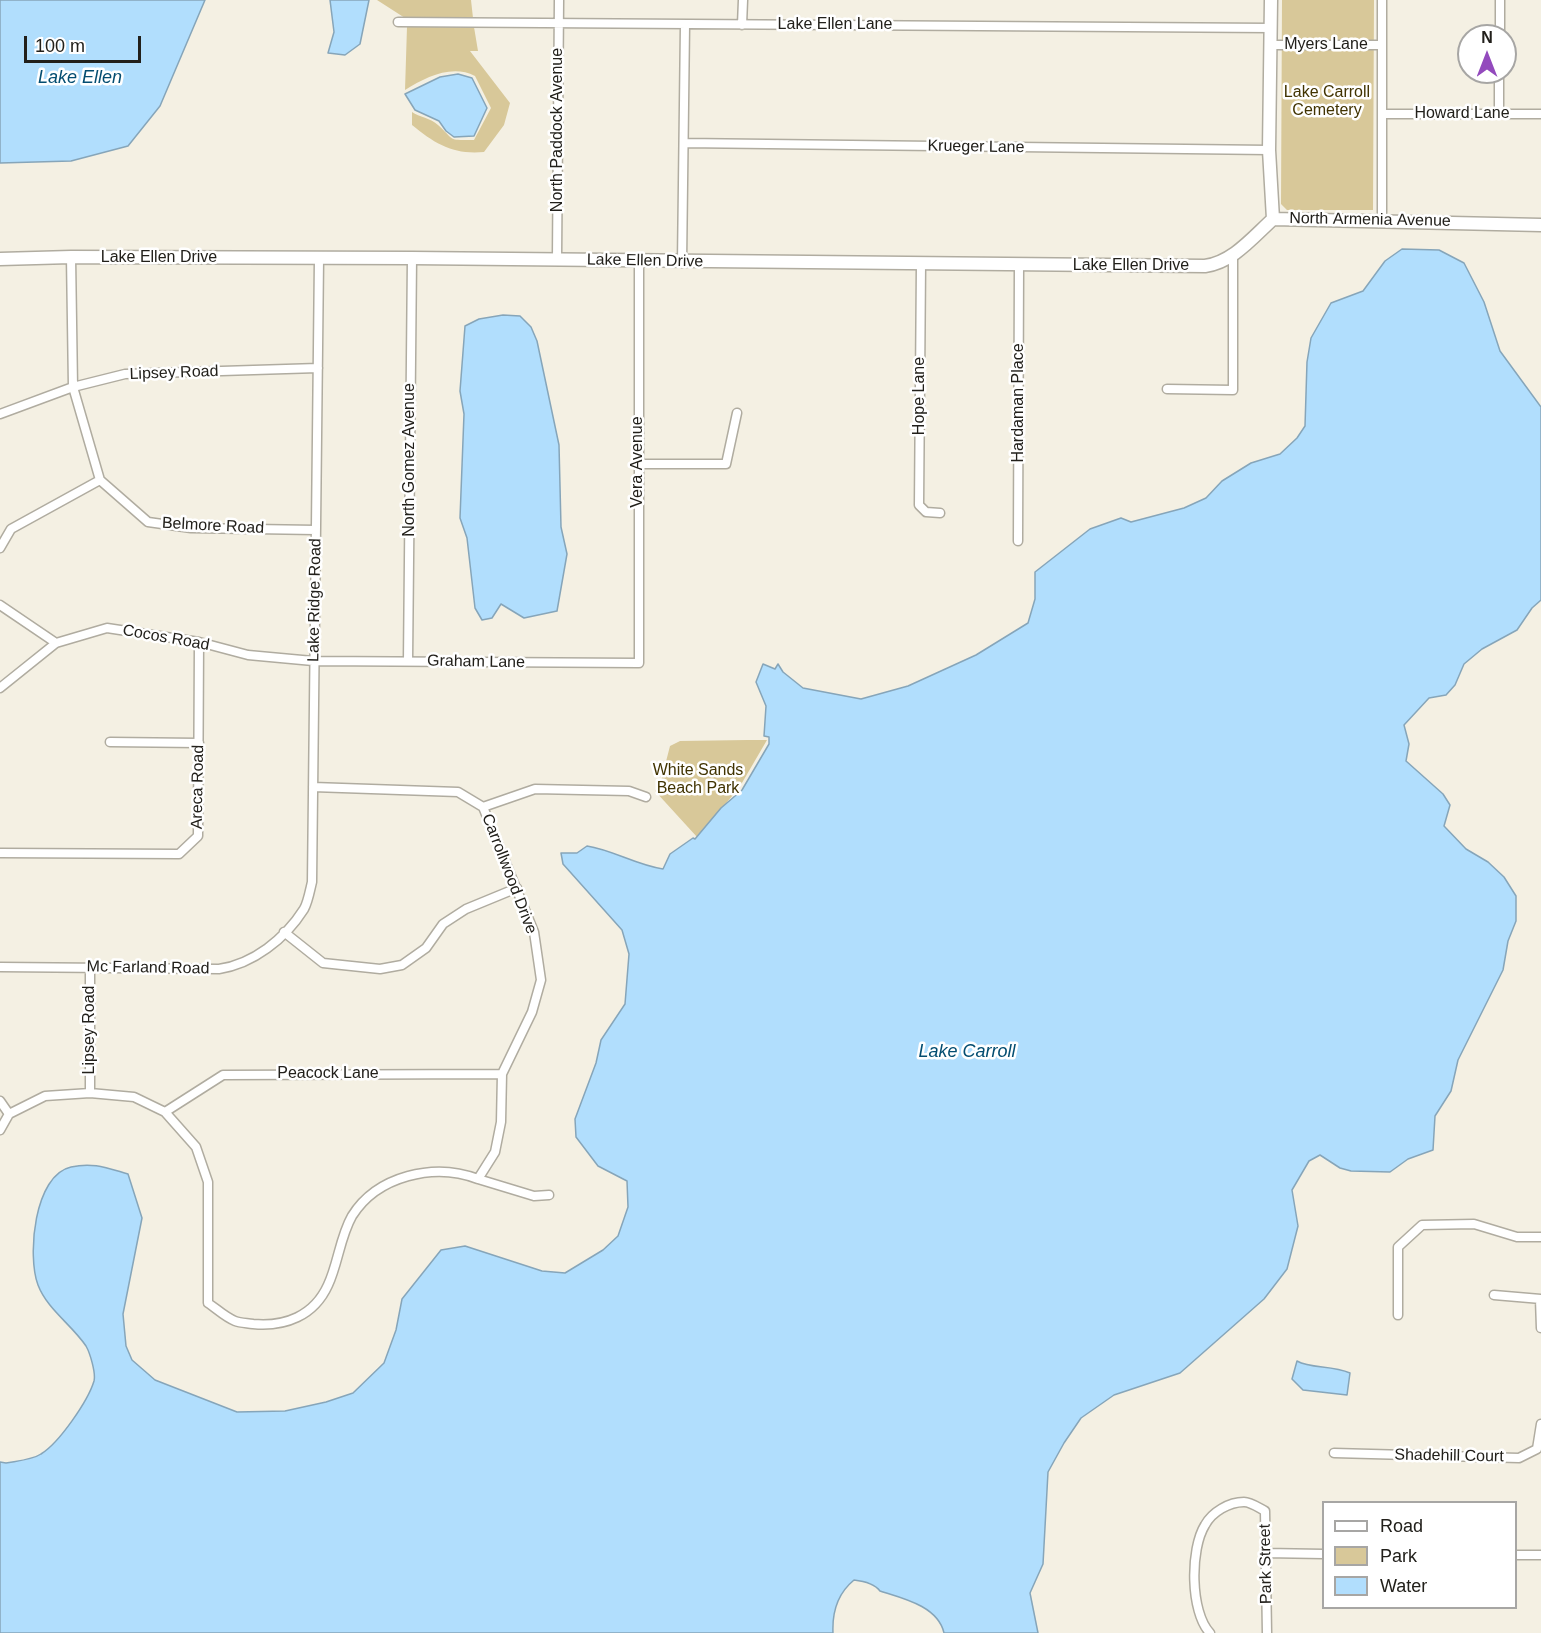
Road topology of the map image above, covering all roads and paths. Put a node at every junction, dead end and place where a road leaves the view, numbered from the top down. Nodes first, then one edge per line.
1 (559, 0) edge
2 (743, 0) edge
3 (1271, 0) edge
4 (1382, 0) edge
5 (1500, 0) edge
6 (398, 22) dead end
7 (558, 24) junction
8 (1500, 24) edge
9 (685, 25) junction
10 (742, 25) junction
11 (1271, 28) junction
12 (1270, 45) junction
13 (1382, 45) junction
14 (1499, 84) edge
15 (1383, 114) junction
16 (1499, 114) junction
17 (1541, 114) edge
18 (684, 143) junction
19 (1269, 150) junction
20 (1273, 219) junction
21 (1382, 220) junction
22 (1541, 225) edge
23 (1233, 255) junction
24 (71, 257) junction
25 (412, 258) junction
26 (0, 259) edge
27 (319, 259) junction
28 (556, 260) junction
29 (639, 262) junction
30 (682, 263) junction
31 (921, 264) junction
32 (1020, 265) junction
33 (318, 368) junction
34 (72, 387) junction
35 (1167, 389) dead end
36 (737, 413) dead end
37 (0, 414) edge
38 (638, 464) junction
39 (100, 480) junction
40 (940, 513) dead end
41 (316, 530) junction
42 (1018, 541) dead end
43 (0, 548) edge
44 (0, 605) edge
45 (200, 642) junction
46 (56, 643) junction
47 (408, 661) junction
48 (313, 662) junction
49 (639, 663) joint
50 (0, 688) edge
51 (110, 742) dead end
52 (199, 743) junction
53 (313, 787) junction
54 (646, 798) dead end
55 (483, 807) junction
56 (0, 853) edge
57 (516, 888) junction
58 (284, 932) junction
59 (90, 966) junction
60 (0, 967) edge
61 (502, 1074) junction
62 (90, 1093) junction
63 (0, 1101) edge
64 (165, 1112) junction
65 (9, 1114) junction
66 (0, 1130) edge
67 (478, 1179) junction
68 (549, 1195) dead end
69 (1541, 1237) edge
70 (1494, 1295) dead end
71 (1541, 1299) edge
72 (1398, 1315) dead end
73 (1541, 1328) edge
74 (1541, 1424) edge
75 (1334, 1453) dead end
76 (1265, 1553) junction
77 (1322, 1554) edge
78 (1517, 1555) edge
79 (1541, 1555) edge
80 (1210, 1633) edge
81 (1268, 1633) edge

1 - 7 street, North Paddock Avenue
2 - 10 street
3 - 11 street, North Armenia Avenue
4 - 13 street
5 - 8 street
6 - 7 street, Lake Ellen Lane
7 - 9 street, Lake Ellen Lane
7 - 28 street, North Paddock Avenue
9 - 10 street, Lake Ellen Lane
9 - 18 street
10 - 11 street, Lake Ellen Lane
11 - 12 street, North Armenia Avenue
12 - 13 street, Myers Lane
12 - 19 street, North Armenia Avenue
13 - 15 street
14 - 16 street
15 - 16 street, Howard Lane
15 - 21 street
16 - 17 street, Howard Lane
18 - 19 street, Krueger Lane
18 - 30 street
19 - 20 street, North Armenia Avenue
20 - 21 street, North Armenia Avenue
20 - 23 street, Lake Ellen Drive
21 - 22 street, North Armenia Avenue
23 - 32 street, Lake Ellen Drive
23 - 35 street
24 - 26 street, Lake Ellen Drive
24 - 27 street, Lake Ellen Drive
24 - 34 street
25 - 27 street, Lake Ellen Drive
25 - 28 street, Lake Ellen Drive
25 - 47 street, North Gomez Avenue
27 - 33 street, Lake Ridge Road
28 - 29 street, Lake Ellen Drive
29 - 30 street, Lake Ellen Drive
29 - 38 street, Vera Avenue
30 - 31 street, Lake Ellen Drive
31 - 32 street, Lake Ellen Drive
31 - 40 street, Hope Lane
32 - 42 street, Hardaman Place
33 - 34 street, Lipsey Road
33 - 41 street, Lake Ridge Road
34 - 37 street, Lipsey Road
34 - 39 street
36 - 38 street
38 - 49 street, Vera Avenue
39 - 41 street, Belmore Road
39 - 43 street
41 - 48 street, Lake Ridge Road
44 - 46 street
45 - 46 street, Cocos Road
45 - 48 street, Cocos Road
45 - 52 street, Areca Road
46 - 50 street, Cocos Road
47 - 48 street, Graham Lane
47 - 49 street, Graham Lane
48 - 53 street, Lake Ridge Road
51 - 52 street
52 - 56 street, Areca Road
53 - 55 street, Carrollwood Drive
53 - 58 street, Lake Ridge Road
54 - 55 street, Carrollwood Drive
55 - 57 street, Carrollwood Drive
57 - 58 street
57 - 61 street, Carrollwood Drive
58 - 59 street, Mc Farland Road
59 - 60 street, Mc Farland Road
59 - 62 street, Lipsey Road
61 - 64 street, Peacock Lane
61 - 67 street, Carrollwood Drive
62 - 64 street
62 - 65 street
63 - 65 street
64 - 67 street
65 - 66 street
67 - 68 street
69 - 72 street
70 - 71 street
71 - 73 street
74 - 75 street, Shadehill Court
76 - 77 street
76 - 80 street, Park Street
76 - 81 street, Park Street
78 - 79 street

